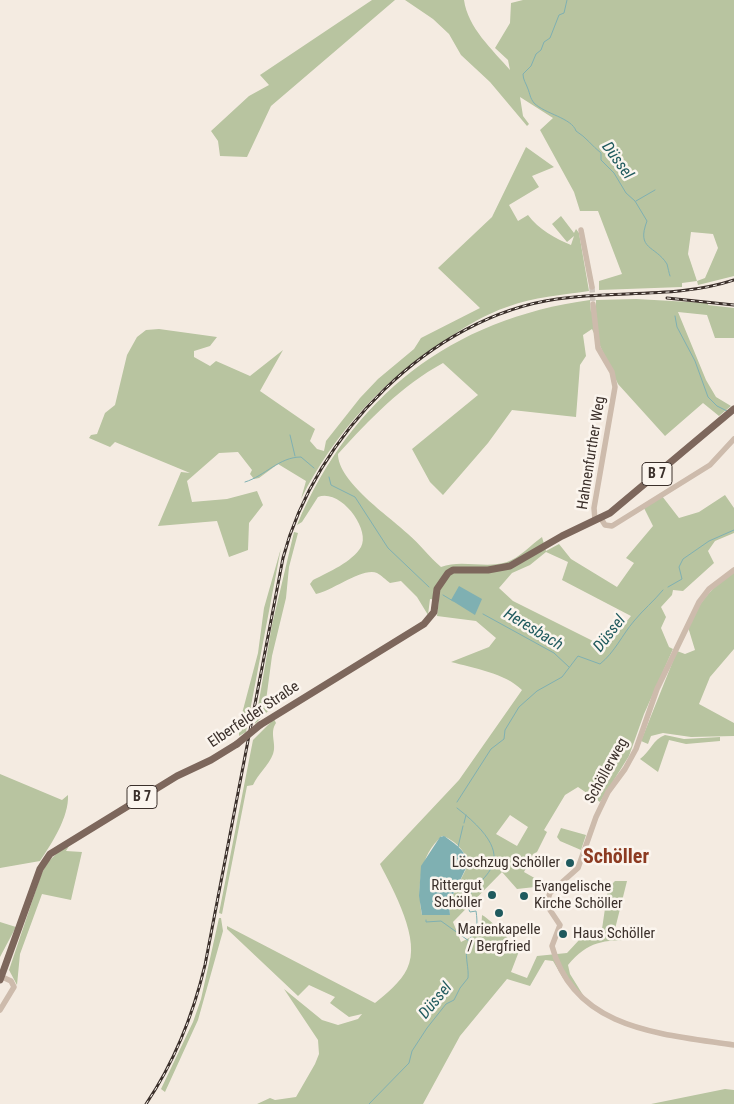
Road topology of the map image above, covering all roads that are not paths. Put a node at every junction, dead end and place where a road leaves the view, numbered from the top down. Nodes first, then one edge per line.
1 (580, 230) dead end
2 (592, 287) tunnel mouth
3 (593, 304) tunnel mouth
4 (733, 409) edge
5 (734, 439) edge
6 (598, 518) junction
7 (734, 570) edge
8 (9, 956) junction
9 (0, 964) edge
10 (0, 978) edge
11 (0, 1010) edge
12 (734, 1045) edge

1 - 2 street
3 - 6 street, Hahnenfurther Weg
4 - 6 main road, B 7
5 - 6 street
6 - 8 main road, Elberfelder Straße / B 7, bridge
7 - 12 street, Schöllerweg
8 - 9 street
8 - 10 main road, Elberfelder Straße / B 7
10 - 11 street

